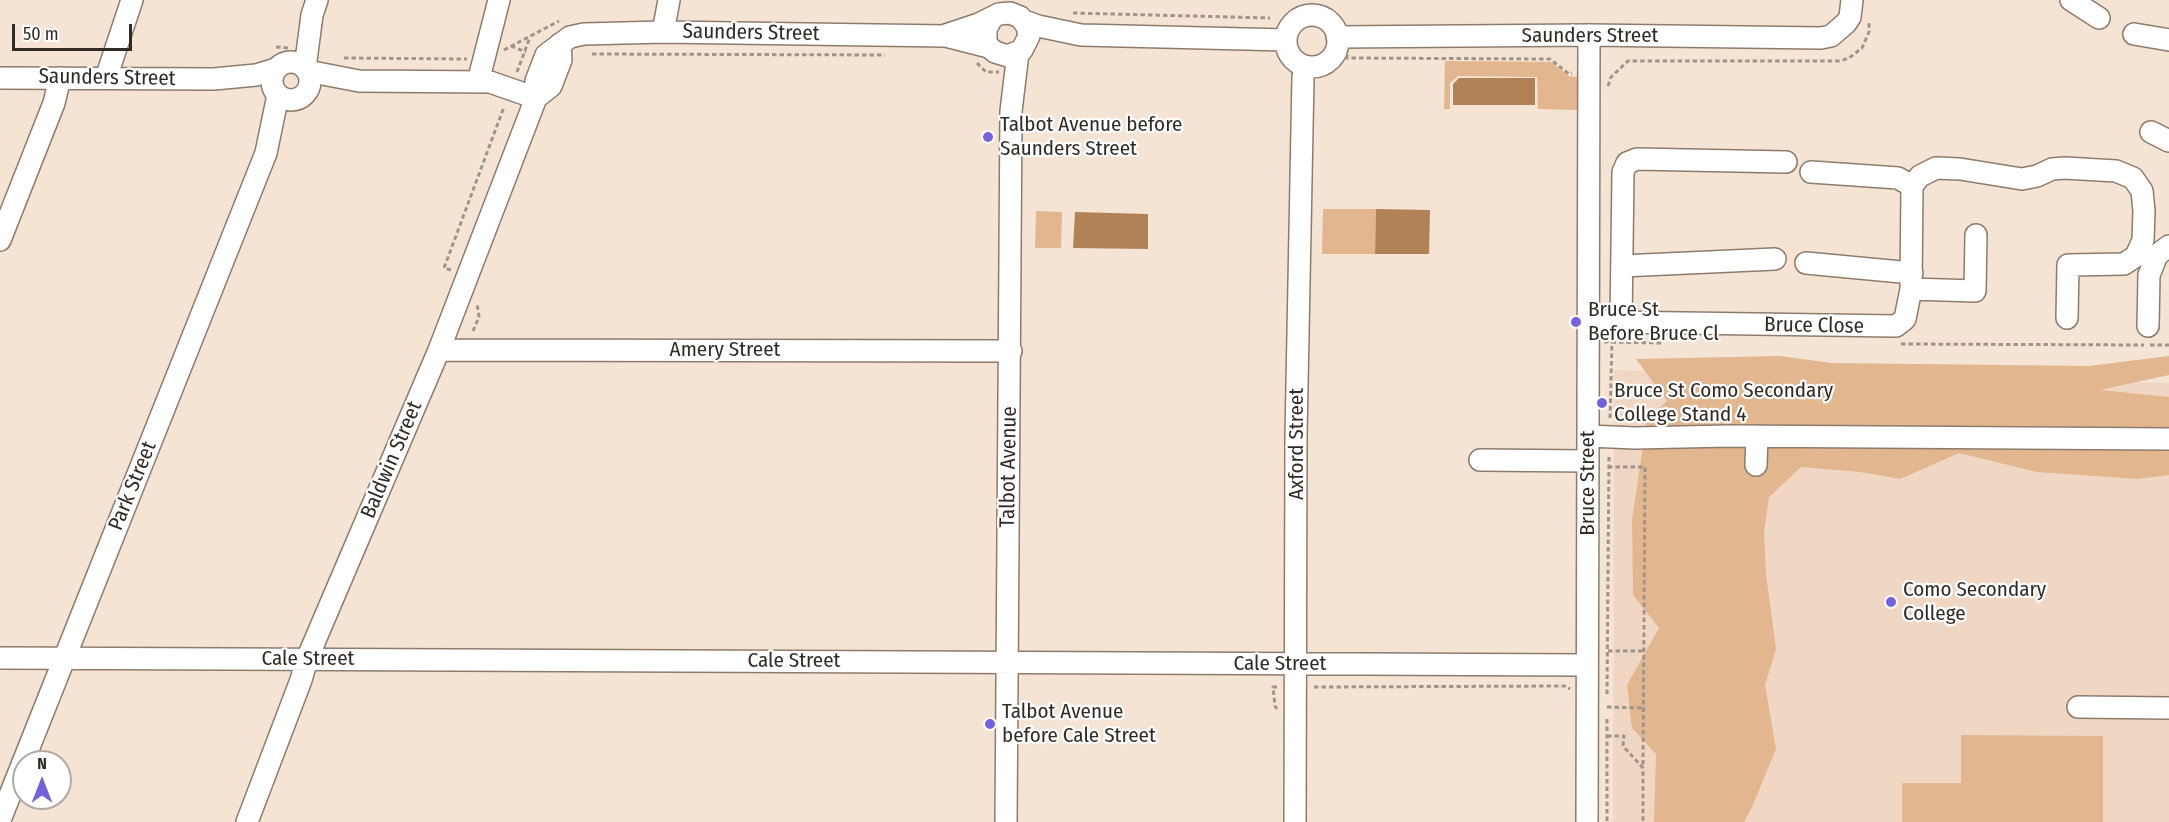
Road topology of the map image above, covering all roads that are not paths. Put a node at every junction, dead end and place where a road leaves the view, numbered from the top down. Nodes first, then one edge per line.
1 (132, 0) edge
2 (499, 0) edge
3 (669, 0) edge
4 (2071, 0) edge
5 (1860, 5) edge
6 (314, 8) edge
7 (1316, 8) edge
8 (997, 11) edge
9 (1020, 13) edge
10 (2098, 18) dead end
11 (663, 32) junction
12 (1081, 34) junction
13 (2134, 34) dead end
14 (1589, 35) junction
15 (946, 36) junction
16 (1342, 37) junction
17 (1286, 40) junction
18 (2169, 40) edge
19 (992, 50) junction
20 (1022, 50) junction
21 (292, 61) junction
22 (1305, 66) junction
23 (0, 78) edge
24 (60, 78) junction
25 (106, 78) junction
26 (214, 79) junction
27 (358, 81) junction
28 (478, 82) junction
29 (277, 94) junction
30 (304, 95) junction
31 (536, 98) junction
32 (1011, 111) junction
33 (266, 153) junction
34 (1786, 162) dead end
35 (1811, 172) dead end
36 (1912, 186) junction
37 (1976, 235) dead end
38 (0, 240) edge
39 (2169, 246) edge
40 (1775, 259) dead end
41 (1806, 263) dead end
42 (1623, 266) junction
43 (1911, 281) junction
44 (2067, 318) dead end
45 (1587, 320) junction
46 (2148, 326) dead end
47 (1615, 329) junction
48 (439, 350) junction
49 (1011, 351) junction
50 (1588, 436) junction
51 (1757, 436) junction
52 (2169, 439) edge
53 (1480, 460) dead end
54 (1588, 461) junction
55 (1756, 465) dead end
56 (0, 658) edge
57 (64, 658) junction
58 (307, 659) junction
59 (1005, 662) junction
60 (1296, 663) junction
61 (1587, 665) junction
62 (2078, 707) dead end
63 (2169, 708) edge
64 (0, 820) edge
65 (247, 822) edge
66 (1006, 822) edge
67 (1295, 822) edge
68 (1587, 822) edge

1 - 25 street
2 - 28 street
3 - 11 street
4 - 10 street
5 - 14 street, Saunders Street
6 - 21 street
7 - 16 street
7 - 17 street
8 - 9 street
8 - 15 street, Saunders Street
8 - 19 street
9 - 12 street
9 - 20 street
11 - 15 street, Saunders Street
11 - 31 street, Saunders Street
12 - 17 street
12 - 20 street
13 - 18 street
14 - 16 street, Saunders Street
14 - 45 street, Bruce Street
15 - 19 street, Saunders Street
16 - 22 street
17 - 22 street
19 - 20 street
19 - 32 street, Talbot Avenue
20 - 32 street, Talbot Avenue
21 - 26 street, Saunders Street
21 - 27 street, Saunders Street
21 - 29 street
21 - 30 street
22 - 60 street, Axford Street
23 - 24 street, Saunders Street
24 - 25 street, Saunders Street
24 - 38 street
25 - 26 street, Saunders Street
26 - 29 street, Saunders Street
27 - 28 street, Saunders Street
27 - 30 street, Saunders Street
28 - 31 street, Saunders Street
29 - 30 street
29 - 33 street, Park Street
30 - 33 street, Park Street
31 - 48 street, Baldwin Street
32 - 49 street, Talbot Avenue
33 - 57 street, Park Street
34 - 42 street
35 - 36 street
36 - 43 street, Bruce Close
36 - 44 street
37 - 43 street
39 - 46 street
40 - 42 street
41 - 43 street
42 - 47 street
43 - 47 street, Bruce Close
45 - 47 street, Bruce Close
45 - 50 street, Bruce Street
48 - 49 street, Amery Street
48 - 58 street, Baldwin Street
49 - 59 street, Talbot Avenue
50 - 51 street
50 - 54 street, Bruce Street
51 - 52 street
51 - 55 street
53 - 54 street
54 - 61 street, Bruce Street
56 - 57 street, Cale Street
57 - 58 street, Cale Street
57 - 64 street, Park Street
58 - 59 street, Cale Street
58 - 65 street, Baldwin Street
59 - 60 street, Cale Street
59 - 66 street, Talbot Avenue
60 - 61 street, Cale Street
60 - 67 street, Axford Street
61 - 68 street, Bruce Street
62 - 63 street

